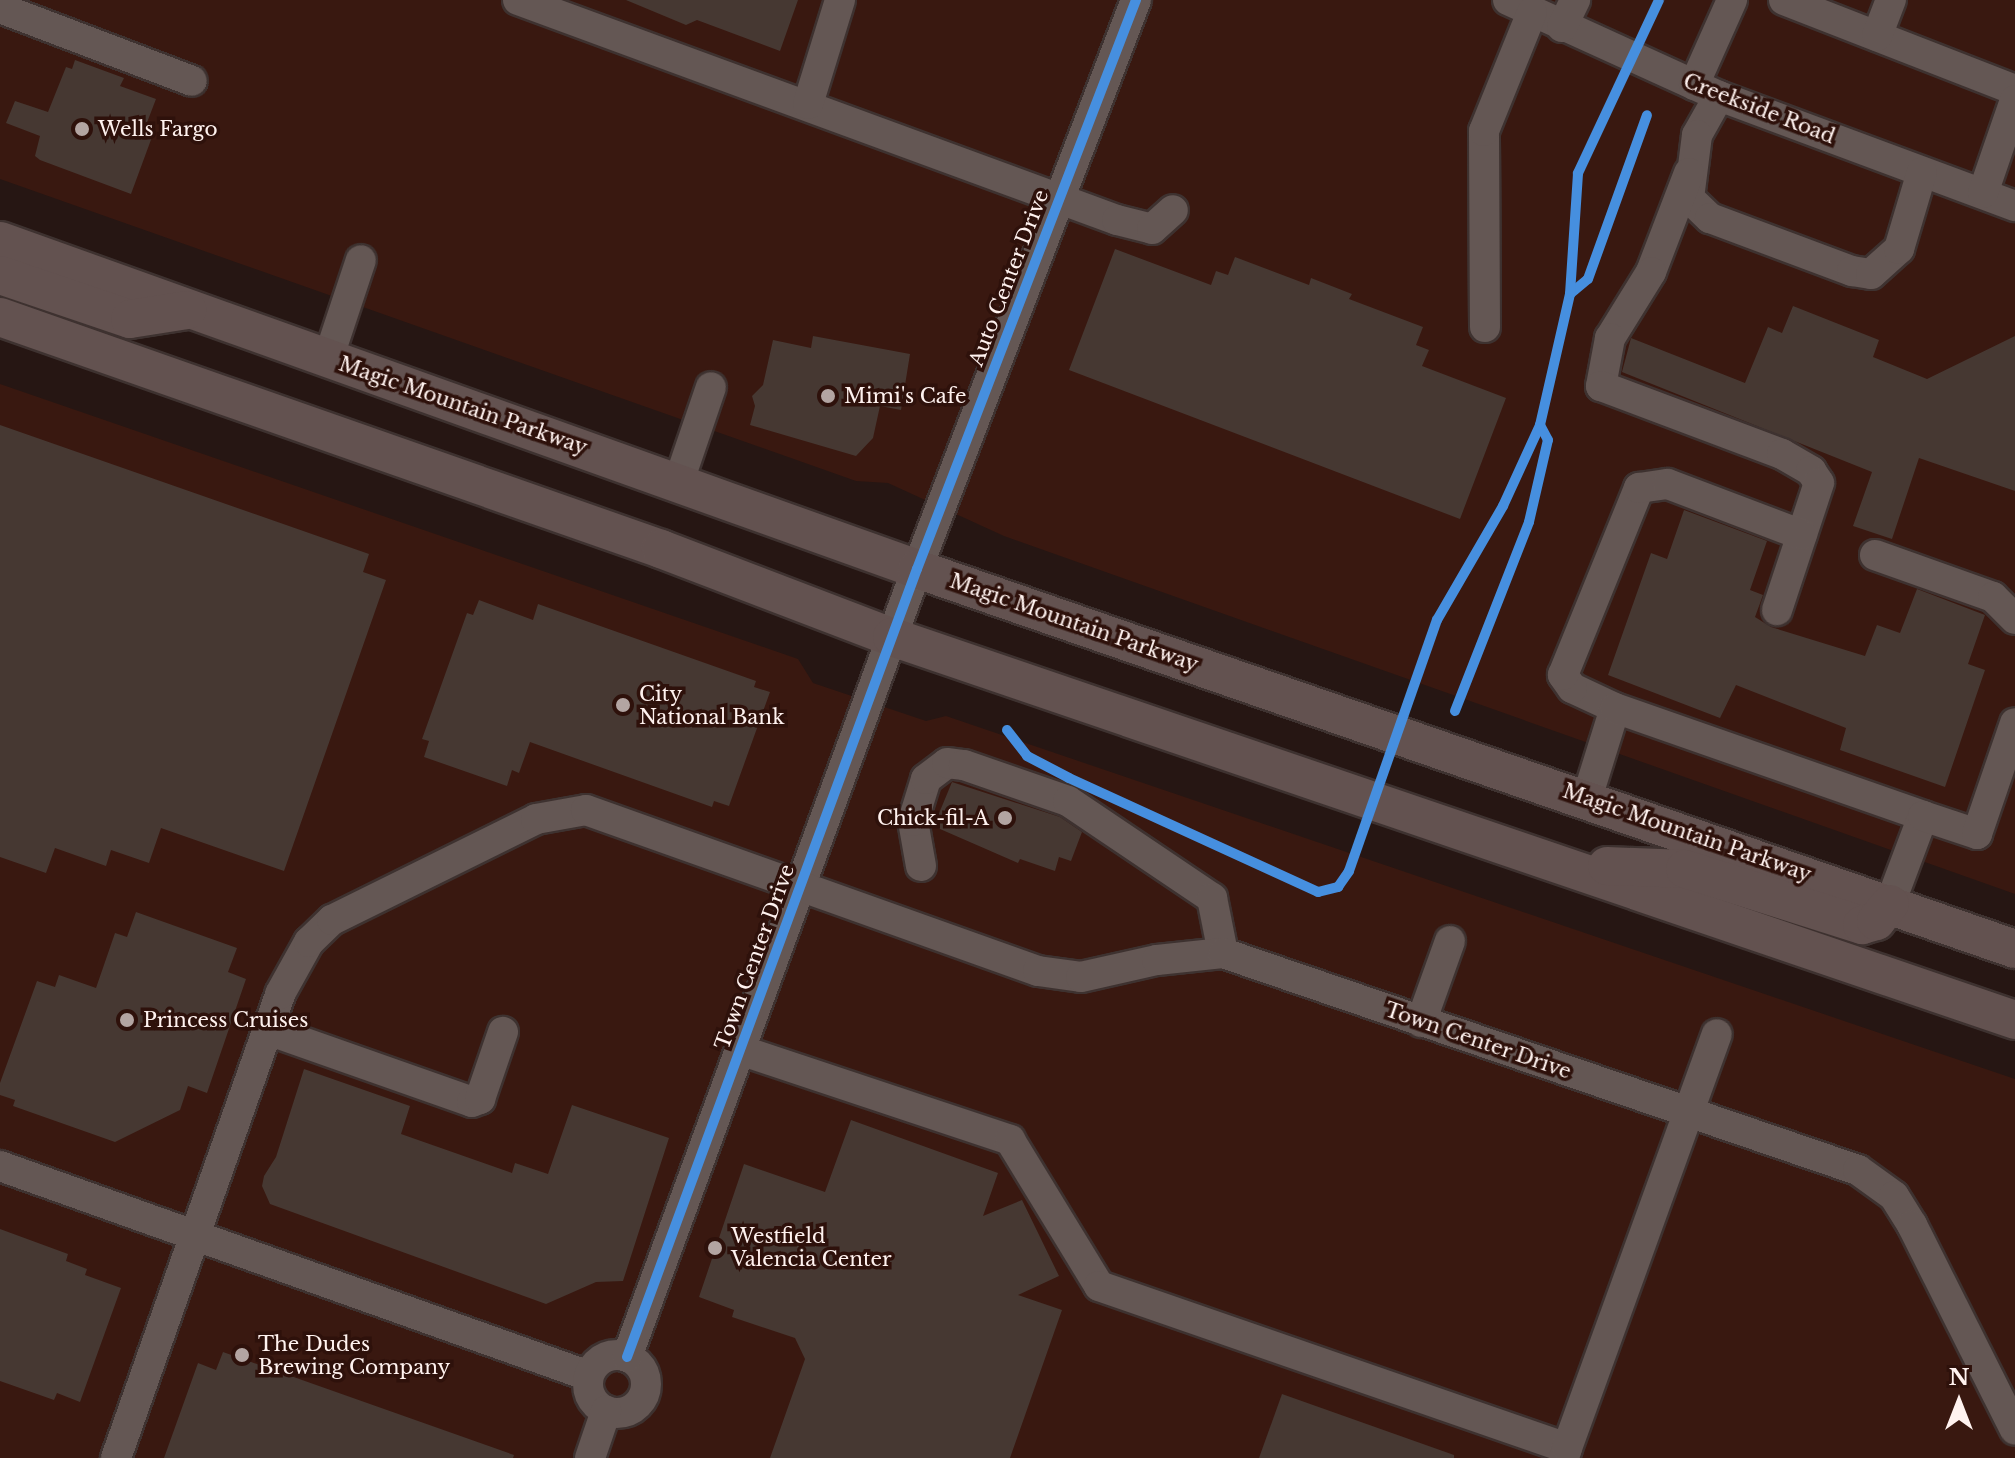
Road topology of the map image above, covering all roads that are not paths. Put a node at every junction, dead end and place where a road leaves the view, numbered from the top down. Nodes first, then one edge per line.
1 (518, 0) edge
2 (840, 0) edge
3 (1136, 0) edge
4 (1575, 0) edge
5 (1732, 0) edge
6 (1784, 0) edge
7 (1891, 0) edge
8 (1520, 6) edge
9 (0, 8) edge
10 (1562, 27) junction
11 (1877, 36) junction
12 (192, 81) dead end
13 (1706, 90) junction
14 (2015, 90) edge
15 (2015, 100) edge
16 (808, 104) junction
17 (1922, 172) junction
18 (1689, 173) junction
19 (1983, 193) junction
20 (1059, 197) junction
21 (2015, 206) edge
22 (1173, 210) dead end
23 (0, 241) edge
24 (361, 260) dead end
25 (0, 275) edge
26 (190, 309) junction
27 (0, 317) edge
28 (1485, 327) dead end
29 (328, 359) junction
30 (711, 387) dead end
31 (679, 481) junction
32 (1802, 535) junction
33 (1875, 555) dead end
34 (917, 569) junction
35 (1777, 610) dead end
36 (2015, 619) edge
37 (892, 637) junction
38 (1615, 708) junction
39 (2015, 723) edge
40 (1587, 798) junction
41 (1923, 816) junction
42 (1568, 865) junction
43 (921, 866) dead end
44 (800, 888) junction
45 (1890, 904) junction
46 (1450, 941) dead end
47 (2015, 949) edge
48 (1223, 953) junction
49 (2015, 1020) edge
50 (1421, 1022) junction
51 (268, 1030) junction
52 (503, 1032) dead end
53 (1717, 1034) dead end
54 (740, 1050) junction
55 (1687, 1112) junction
56 (0, 1166) edge
57 (195, 1236) junction
58 (627, 1357) junction
59 (589, 1376) junction
60 (606, 1411) junction
61 (2015, 1430) edge
62 (1566, 1453) edge
63 (116, 1458) edge
64 (590, 1458) edge

1 - 16 street
2 - 16 street
3 - 20 street, Auto Center Drive
4 - 10 street
5 - 13 street
6 - 11 street
7 - 11 street
8 - 10 street, Creekside Road
8 - 28 street
9 - 12 street
10 - 13 street, Creekside Road
11 - 14 street
13 - 17 street, Creekside Road
13 - 18 street
15 - 19 street
16 - 20 street
17 - 18 street
17 - 19 street, Creekside Road
18 - 32 street
19 - 21 street, Creekside Road
20 - 22 street
20 - 34 street, Auto Center Drive
23 - 26 main road, Magic Mountain Parkway
24 - 29 street
25 - 26 main road
26 - 29 main road, Magic Mountain Parkway
27 - 37 main road
29 - 31 main road, Magic Mountain Parkway
30 - 31 street
31 - 34 main road, Magic Mountain Parkway
32 - 35 street
32 - 38 street
33 - 36 street
34 - 37 street, Town Center Drive
34 - 40 main road, Magic Mountain Parkway
37 - 42 main road
37 - 44 street, Town Center Drive
38 - 40 street
38 - 41 street
39 - 41 street
40 - 45 main road, Magic Mountain Parkway
41 - 45 street
42 - 45 main road
42 - 49 main road
43 - 48 street
44 - 48 street, Town Center Drive
44 - 51 street, Town Center Drive
44 - 54 street, Town Center Drive
45 - 47 main road, Magic Mountain Parkway
46 - 50 street
48 - 50 street, Town Center Drive
50 - 55 street, Town Center Drive
51 - 52 street
51 - 57 street, Town Center Drive
53 - 55 street
54 - 58 street, Town Center Drive
54 - 62 street
55 - 61 street, Town Center Drive
55 - 62 street
56 - 57 street
57 - 59 street
57 - 63 street, Town Center Drive
58 - 59 street
58 - 60 street
59 - 60 street
60 - 64 street

